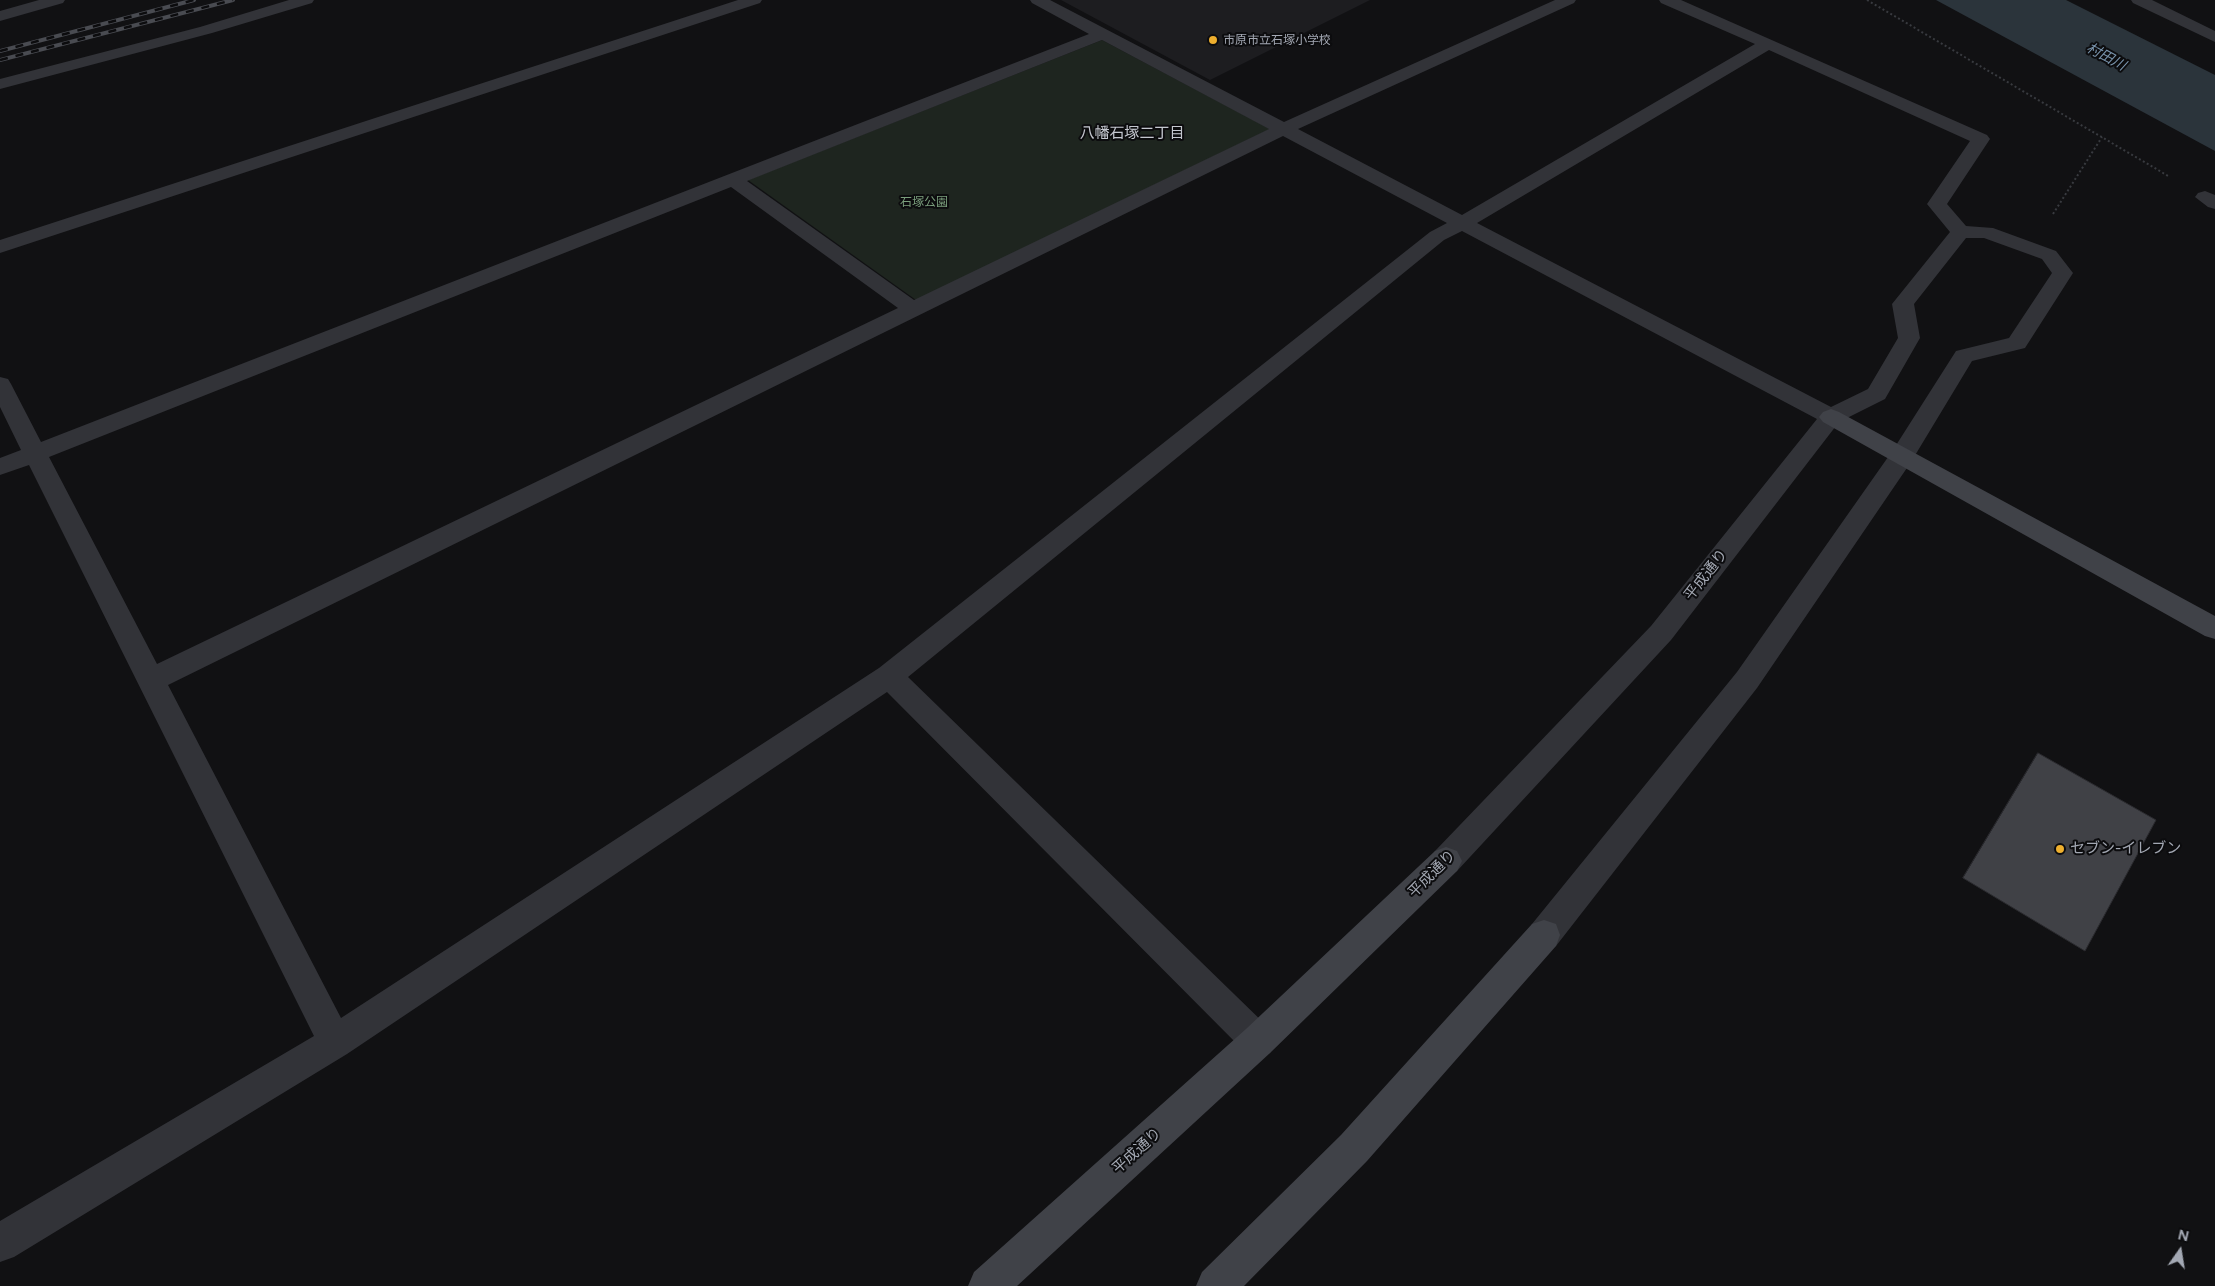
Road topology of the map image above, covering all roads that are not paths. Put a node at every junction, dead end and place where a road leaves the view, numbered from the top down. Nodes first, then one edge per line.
1 (57, 0) edge
2 (306, 0) edge
3 (754, 0) edge
4 (1038, 0) edge
5 (1568, 0) edge
6 (1667, 0) edge
7 (2147, 2) edge
8 (0, 16) edge
9 (2213, 32) edge
10 (1103, 34) junction
11 (1768, 43) junction
12 (0, 84) edge
13 (1284, 129) junction
14 (733, 180) junction
15 (1463, 223) junction
16 (1960, 232) junction
17 (0, 247) edge
18 (913, 310) junction
19 (0, 384) edge
20 (1831, 417) junction
21 (35, 454) junction
22 (1902, 456) junction
23 (0, 467) edge
24 (2215, 629) edge
25 (889, 676) junction
26 (151, 680) junction
27 (1258, 1041) junction
28 (335, 1042) junction
29 (0, 1243) edge
30 (988, 1286) edge
31 (1216, 1286) edge

1 - 8 street
2 - 12 street
3 - 17 street
4 - 10 street
5 - 13 street
6 - 11 street
7 - 9 street
10 - 13 street
10 - 14 street
11 - 15 street
11 - 16 street
13 - 15 street
13 - 18 street
14 - 18 street
14 - 21 street
15 - 20 street
15 - 25 street
16 - 20 street
16 - 22 street
18 - 26 street
19 - 21 street
20 - 22 street
20 - 27 street, 平成通り
21 - 23 street
21 - 26 street
22 - 24 street
22 - 31 street
25 - 27 street
25 - 28 street
26 - 28 street
27 - 30 street, 平成通り
28 - 29 street

